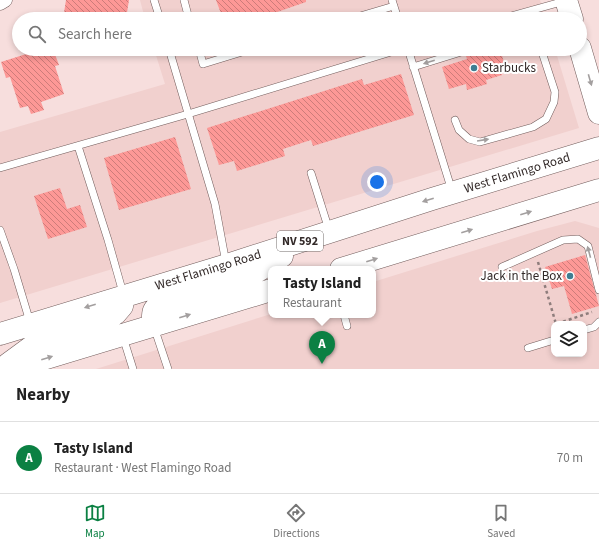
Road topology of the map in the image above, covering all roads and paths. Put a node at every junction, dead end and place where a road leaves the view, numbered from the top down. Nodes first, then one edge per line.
1 (5, 0) edge
2 (154, 0) edge
3 (184, 0) edge
4 (566, 0) edge
5 (0, 3) edge
6 (393, 3) edge
7 (158, 12) edge
8 (188, 12) edge
9 (369, 12) edge
10 (524, 12) edge
11 (570, 12) edge
12 (171, 56) edge
13 (201, 56) edge
14 (229, 56) edge
15 (379, 56) edge
16 (410, 56) edge
17 (448, 56) edge
18 (543, 56) edge
19 (582, 56) edge
20 (413, 67) junction
21 (599, 113) edge
22 (188, 114) junction
23 (455, 120) dead end
24 (78, 146) junction
25 (599, 148) edge
26 (0, 168) edge
27 (311, 173) dead end
28 (599, 190) edge
29 (453, 193) junction
30 (0, 230) edge
31 (321, 234) junction
32 (538, 261) dead end
33 (227, 265) junction
34 (351, 266) edge
35 (502, 267) dead end
36 (599, 290) edge
37 (268, 291) edge
38 (124, 296) junction
39 (592, 312) dead end
40 (345, 318) edge
41 (599, 322) edge
42 (31, 324) junction
43 (153, 326) junction
44 (347, 326) dead end
45 (587, 329) edge
46 (0, 334) edge
47 (123, 335) junction
48 (551, 341) edge
49 (528, 348) dead end
50 (0, 369) edge
51 (10, 369) edge
52 (133, 369) edge
53 (168, 369) edge

1 - 5 street
2 - 7 lane
3 - 8 lane
4 - 10 lane
4 - 11 main road
6 - 9 lane
12 - 22 lane
13 - 14 lane
15 - 22 lane
16 - 20 lane
17 -> 20 lane
23 -> 18 lane
19 -> 21 main road
20 - 29 lane
22 - 24 lane
22 - 33 lane
24 - 26 lane
24 - 38 lane
25 - 29 main road, West Flamingo Road / NV 592
27 - 31 lane
34 -> 28 main road
29 -> 31 main road, West Flamingo Road / NV 592
30 - 42 lane
31 - 33 main road, West Flamingo Road / NV 592
31 - 43 main road
32 - 39 path
33 - 38 main road, West Flamingo Road / NV 592
36 -> 35 lane
43 -> 37 main road
38 -> 42 main road, West Flamingo Road / NV 592
38 - 50 main road
40 - 44 lane
41 - 45 lane
42 - 46 main road, West Flamingo Road / NV 592
43 - 47 main road
43 - 53 lane
51 -> 47 main road
47 - 52 lane
48 - 49 lane

